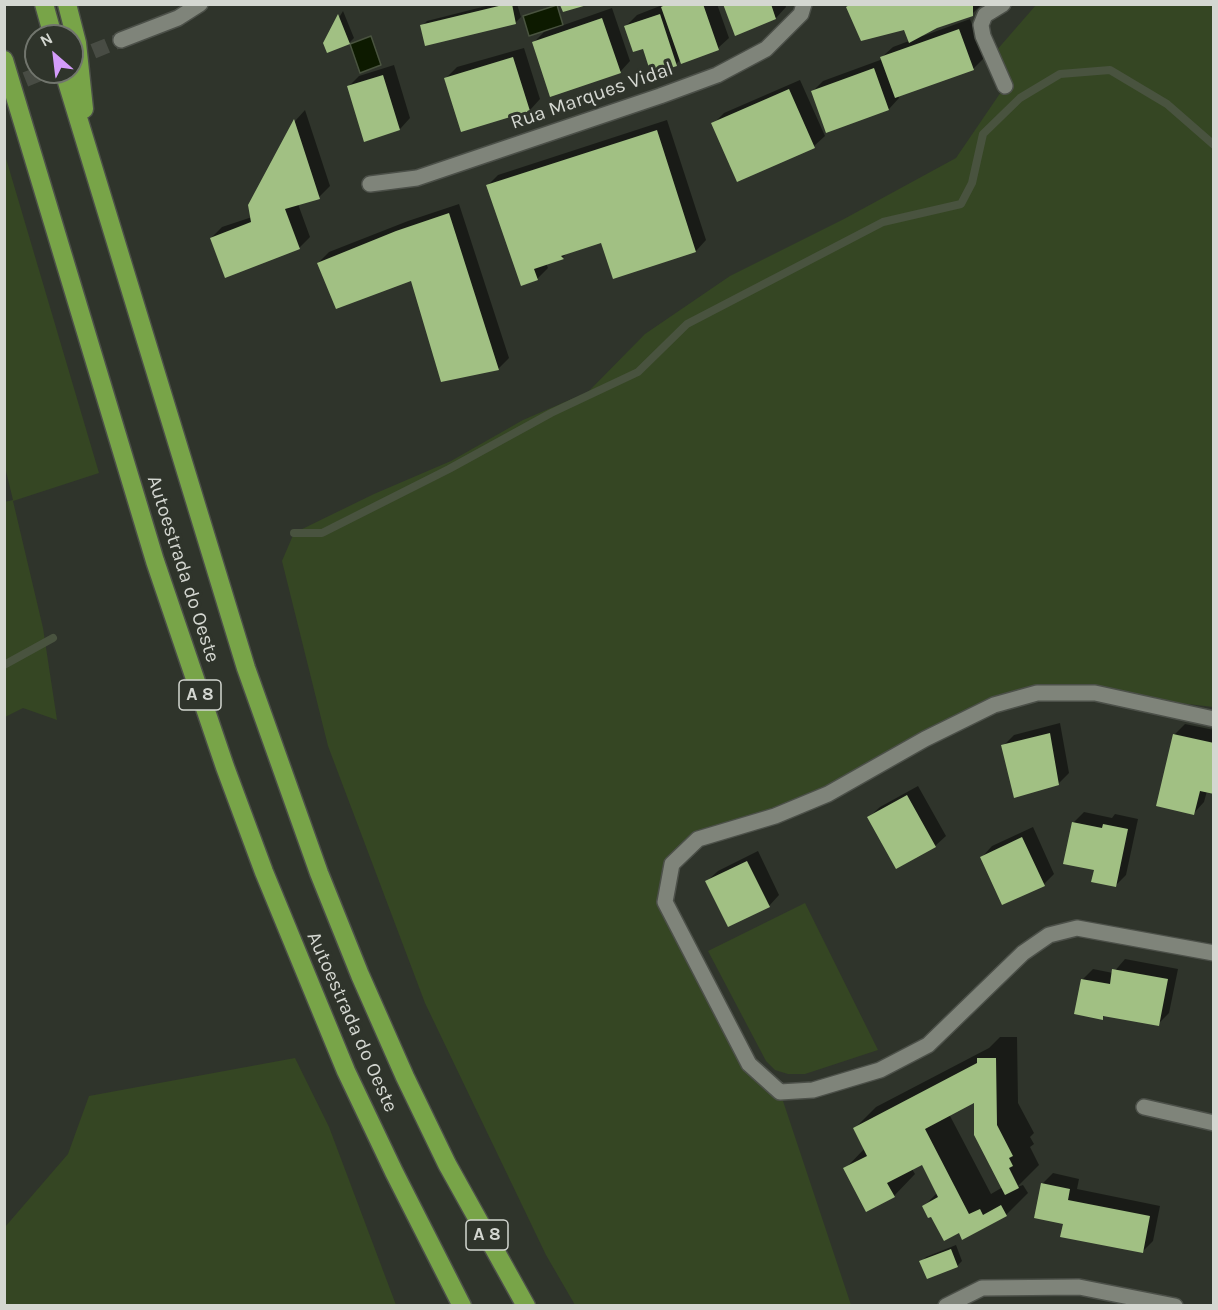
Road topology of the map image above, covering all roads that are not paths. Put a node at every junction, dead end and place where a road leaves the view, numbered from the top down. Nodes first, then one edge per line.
1 (44, 4) edge
2 (67, 4) edge
3 (200, 4) edge
4 (804, 4) edge
5 (1003, 4) edge
6 (50, 24) edge
7 (121, 40) tunnel mouth
8 (4, 60) edge
9 (68, 84) edge
10 (1005, 86) dead end
11 (89, 156) junction
12 (370, 184) dead end
13 (1214, 719) edge
14 (1214, 953) edge
15 (1144, 1107) dead end
16 (1214, 1123) edge
17 (462, 1305) edge
18 (526, 1305) edge
19 (946, 1305) edge
20 (1175, 1305) edge

1 - 6 highway
2 - 11 highway
3 - 7 street
4 - 12 street, Rua Marques Vidal
5 - 10 street
8 - 17 highway, Autoestrada do Oeste / A 8
9 - 11 highway, Autoestrada do Oeste / A 8
11 - 18 highway, Autoestrada do Oeste / A 8
13 - 14 street
15 - 16 street
19 - 20 street

